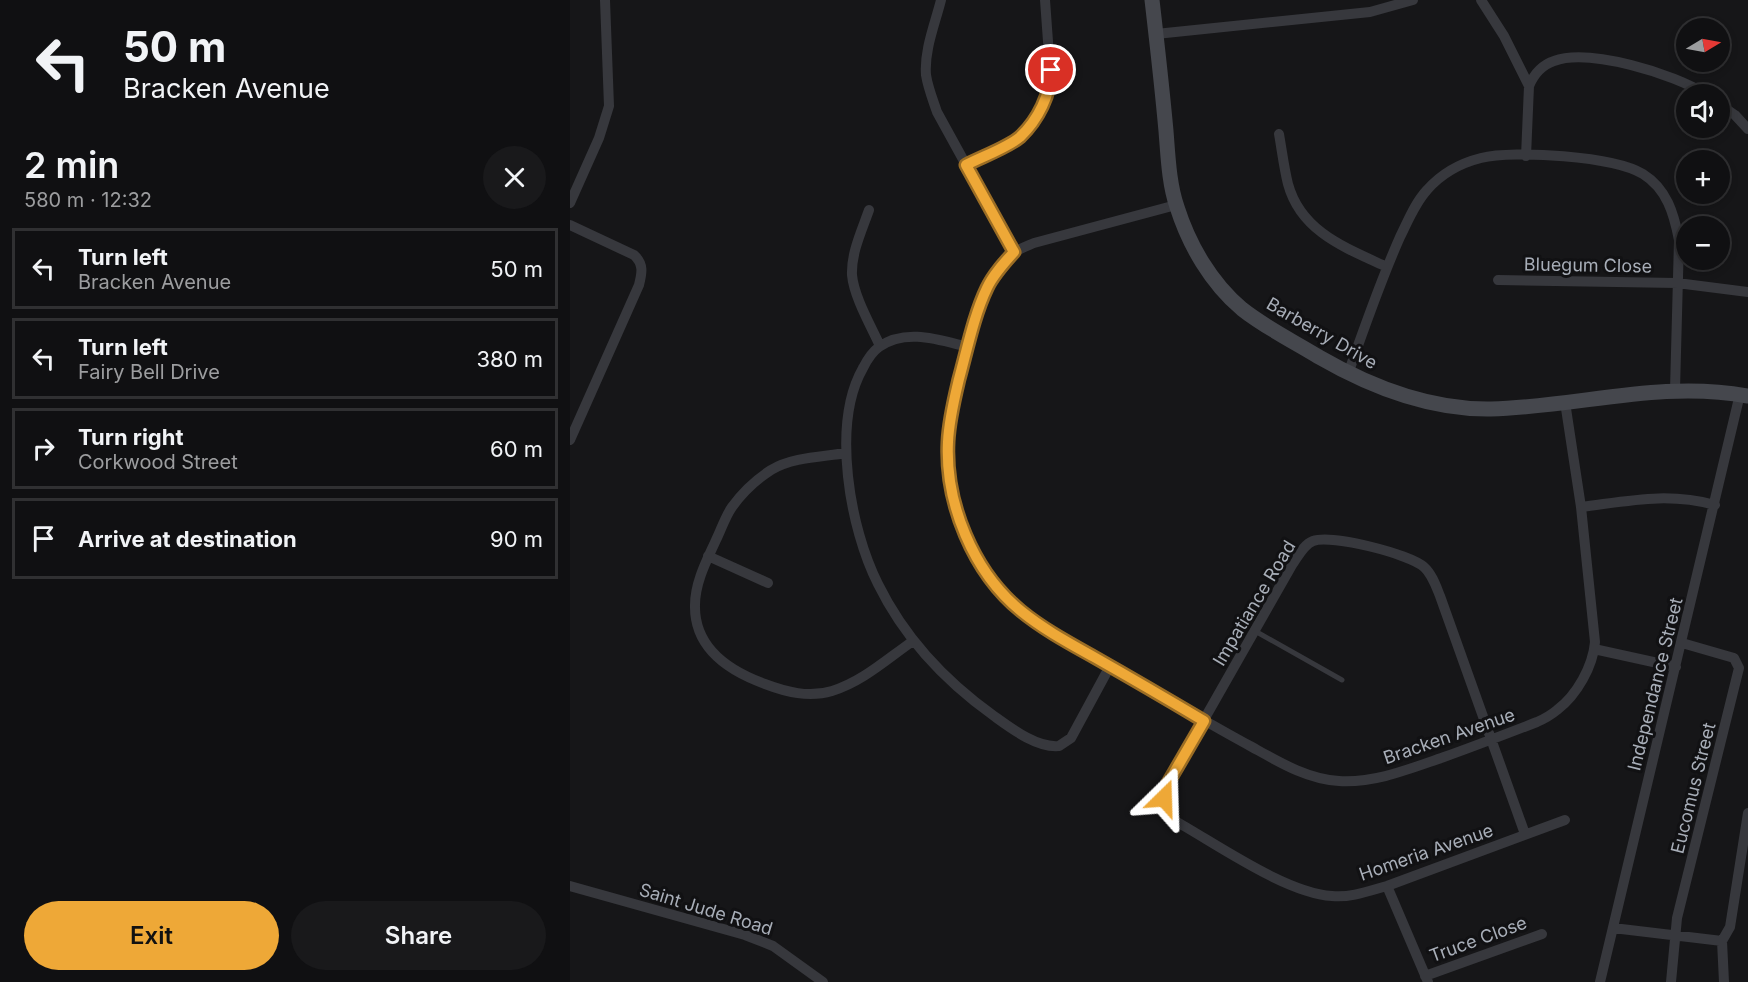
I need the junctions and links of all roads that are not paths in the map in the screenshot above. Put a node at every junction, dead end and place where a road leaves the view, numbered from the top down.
1 (605, 0) edge
2 (941, 0) edge
3 (1045, 0) edge
4 (1152, 0) edge
5 (1413, 0) edge
6 (1481, 0) edge
7 (1155, 34) junction
8 (1685, 84) edge
9 (1529, 86) junction
10 (1730, 112) edge
11 (1748, 129) edge
12 (1279, 134) dead end
13 (1526, 156) junction
14 (966, 165) junction
15 (570, 202) edge
16 (1176, 205) junction
17 (869, 210) dead end
18 (570, 225) edge
19 (1014, 252) junction
20 (1387, 267) junction
21 (1498, 280) dead end
22 (1677, 283) junction
23 (1748, 292) edge
24 (880, 346) junction
25 (968, 347) junction
26 (1348, 374) junction
27 (1675, 390) junction
28 (1744, 395) edge
29 (1565, 402) junction
30 (570, 440) edge
31 (846, 453) junction
32 (1715, 505) junction
33 (1581, 507) junction
34 (708, 556) junction
35 (768, 583) dead end
36 (1255, 631) junction
37 (913, 641) junction
38 (1682, 643) junction
39 (1594, 649) junction
40 (1110, 666) junction
41 (1676, 667) junction
42 (1342, 680) dead end
43 (1204, 721) junction
44 (1492, 740) junction
45 (1748, 813) edge
46 (1565, 820) dead end
47 (1525, 834) junction
48 (570, 886) edge
49 (1387, 886) junction
50 (1613, 928) junction
51 (1542, 934) dead end
52 (1674, 934) junction
53 (1722, 941) junction
54 (1427, 979) edge
55 (823, 982) edge
56 (1600, 982) edge
57 (1671, 982) edge
58 (1724, 982) edge

1 - 15 street
2 - 14 street
3 - 14 street
4 - 7 street, Barberry Drive
5 - 7 street
6 - 9 street
7 - 16 street, Barberry Drive
8 - 9 street
9 - 13 street
10 - 11 street
12 - 20 street
13 - 20 street
13 - 22 street
14 - 19 street
16 - 19 street, Bracken Avenue
16 - 26 street, Barberry Drive
17 - 24 street
18 - 30 street
19 - 25 street, Bracken Avenue
20 - 26 street
21 - 22 street, Bluegum Close
22 - 23 street, Bluegum Close
22 - 27 street
24 - 25 street
24 - 31 street
25 - 40 street, Bracken Avenue
26 - 29 street, Barberry Drive
27 - 28 street, Barberry Drive
27 - 29 street, Barberry Drive
28 - 32 street, Independance Street
29 - 33 street, Bracken Avenue
31 - 34 street
31 - 37 street
32 - 33 street
32 - 38 street, Independance Street
33 - 39 street, Bracken Avenue
34 - 35 street
34 - 37 street
36 - 42 lane
36 - 43 street, Impatiance Road
36 - 44 street, Impatiance Road
37 - 40 street
38 - 41 street, Independance Street
38 - 52 street, Eucomus Street
39 - 41 street
39 - 44 street, Bracken Avenue
40 - 43 street, Bracken Avenue
41 - 50 street, Independance Street
43 - 44 street, Bracken Avenue
43 - 49 street, Homeria Avenue
44 - 47 street, Impatiance Road
45 - 53 street
46 - 47 street, Homeria Avenue
47 - 49 street, Homeria Avenue
48 - 55 street, Saint Jude Road
49 - 54 street
50 - 52 street
50 - 56 street, Independance Street
51 - 54 street, Truce Close
52 - 53 street
52 - 57 street, Eucomus Street
53 - 58 street

